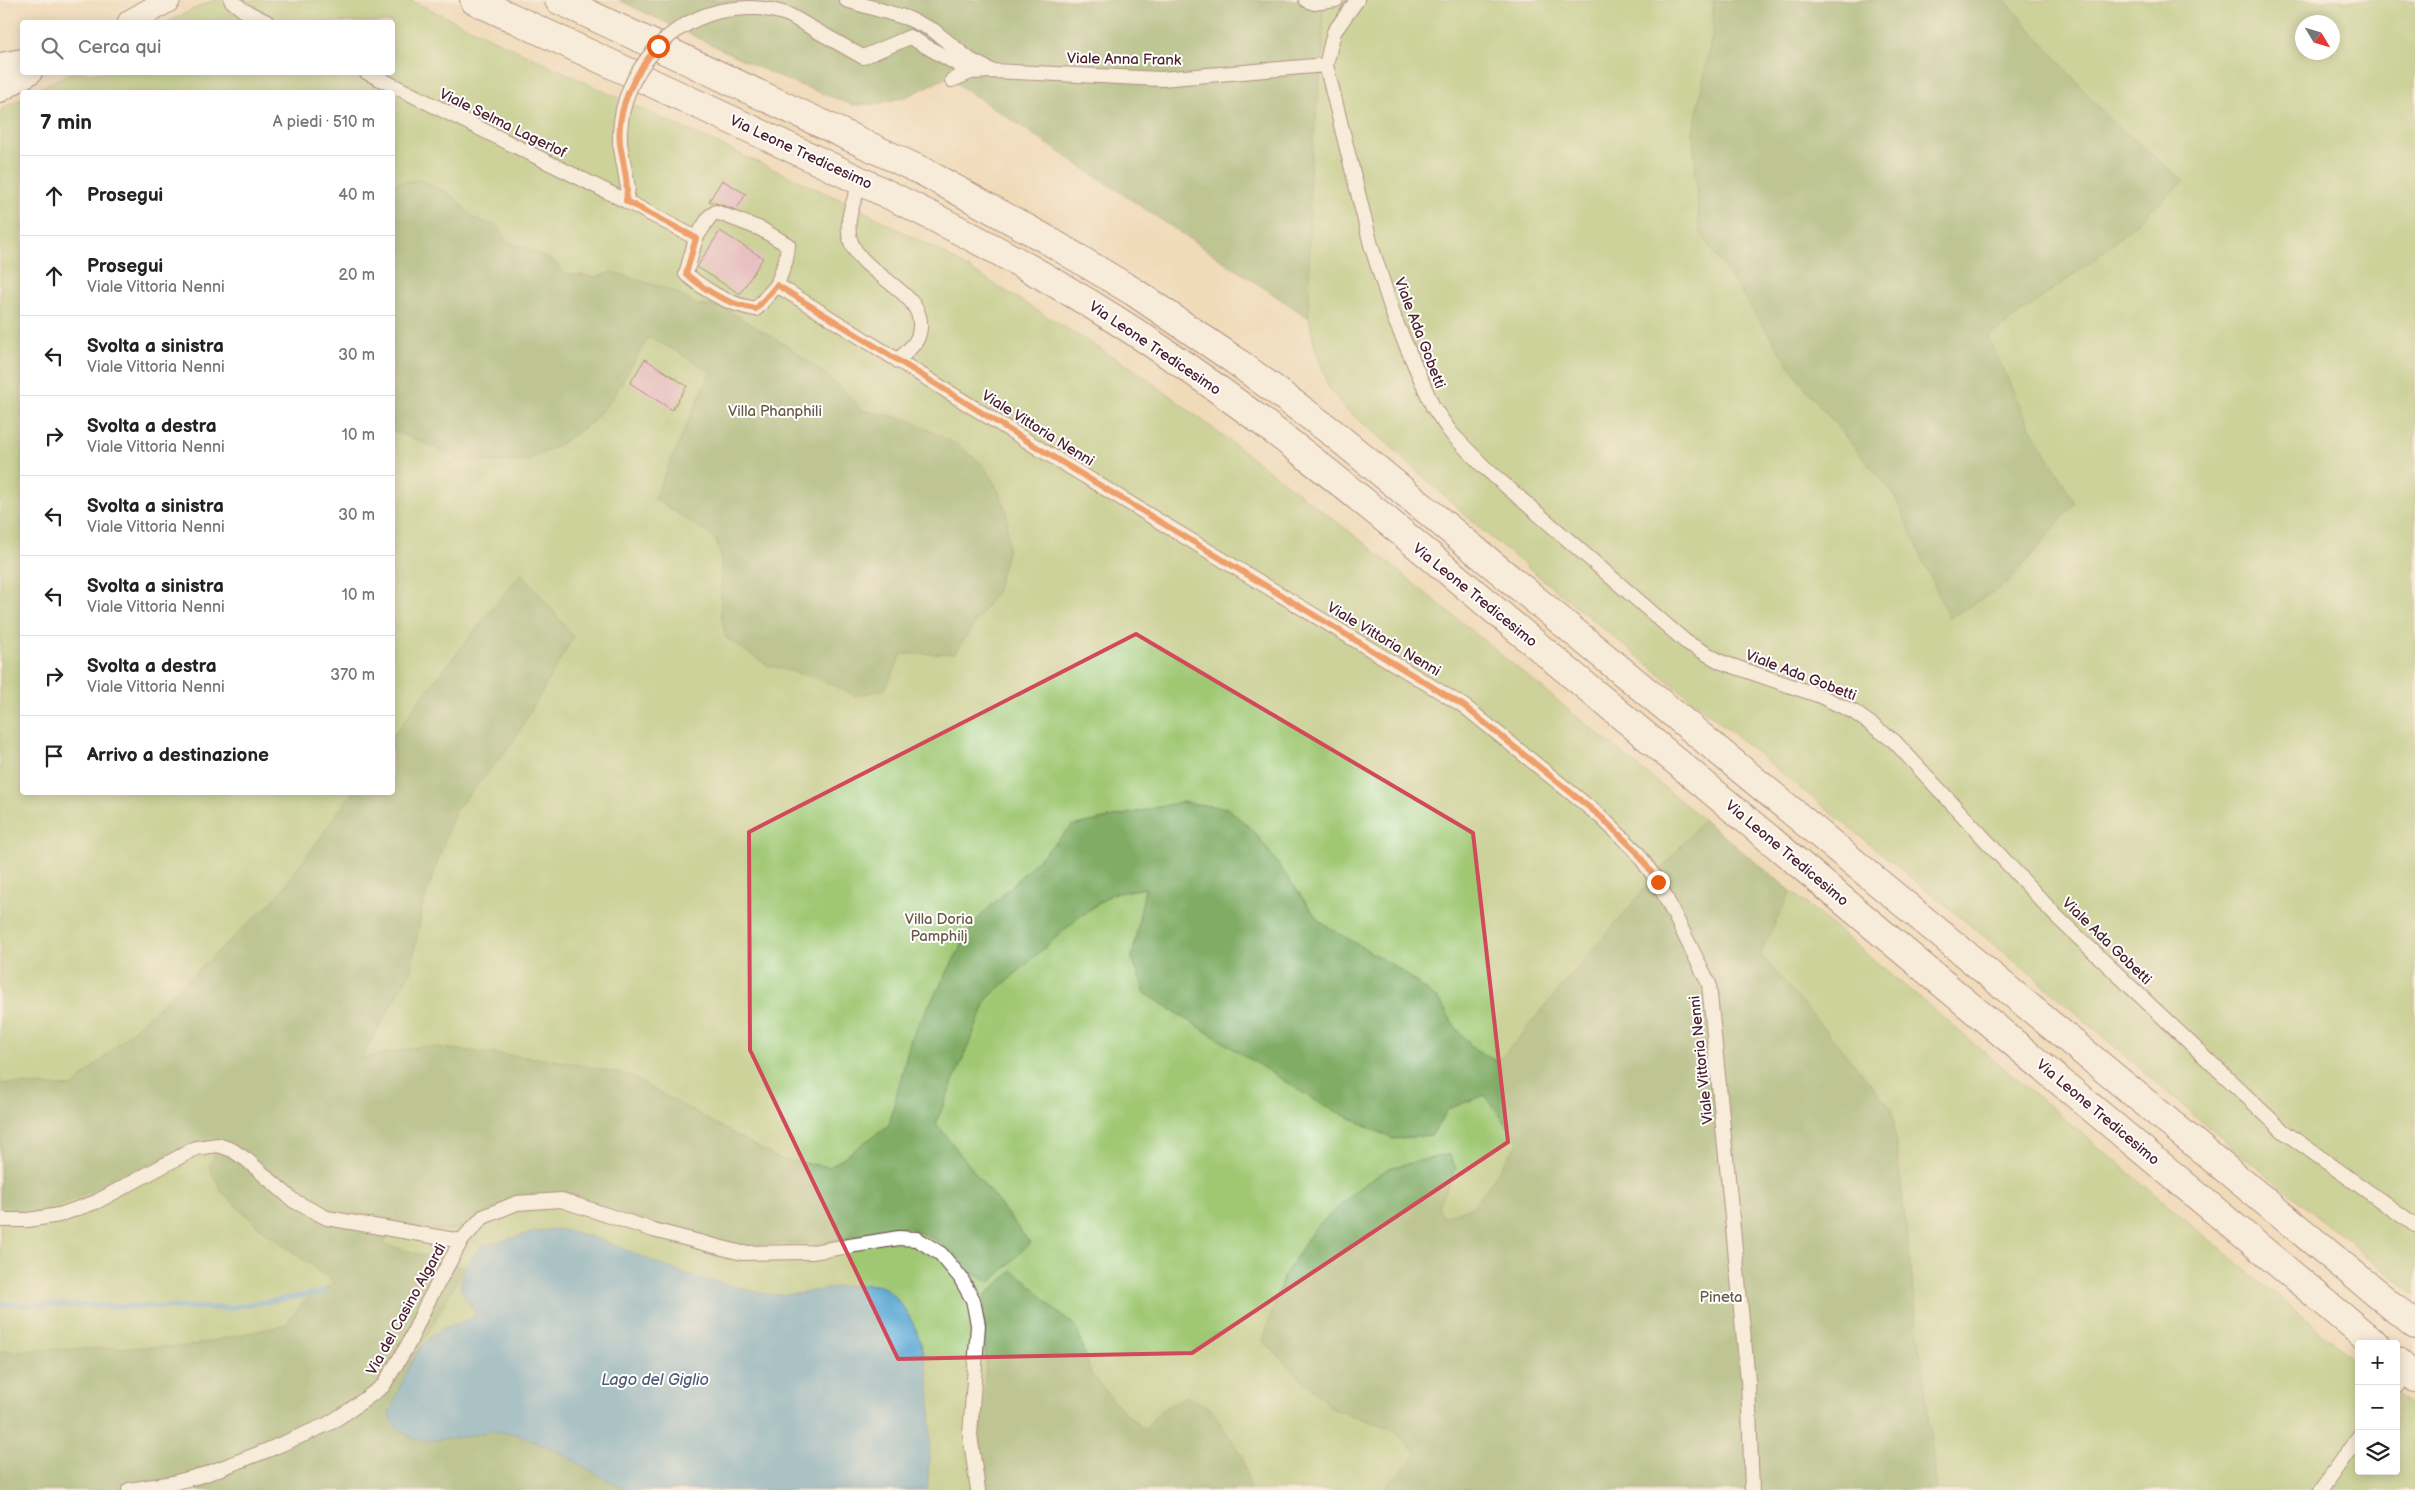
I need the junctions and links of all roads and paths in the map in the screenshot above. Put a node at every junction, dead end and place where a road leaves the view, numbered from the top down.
1 (168, 0) edge
2 (231, 0) edge
3 (474, 0) edge
4 (559, 0) edge
5 (846, 0) edge
6 (1306, 0) edge
7 (1336, 0) edge
8 (1357, 0) edge
9 (133, 20) edge
10 (263, 20) edge
11 (20, 61) edge
12 (1326, 65) junction
13 (0, 66) edge
14 (992, 71) junction
15 (971, 72) junction
16 (25, 75) edge
17 (372, 75) edge
18 (952, 80) dead end
19 (0, 90) edge
20 (862, 180) junction
21 (626, 201) junction
22 (696, 238) junction
23 (777, 285) junction
24 (898, 361) junction
25 (0, 1220) edge
26 (2415, 1225) edge
27 (461, 1241) junction
28 (2415, 1325) edge
29 (2370, 1340) edge
30 (2355, 1442) edge
31 (129, 1490) edge
32 (978, 1490) edge
33 (1752, 1490) edge
34 (2322, 1490) edge

1 - 9 street
2 - 10 street
3 - 20 main road, Via Leone Tredicesimo
4 - 28 main road
5 - 14 street
6 - 7 street
8 - 12 street
11 - 13 street
12 - 14 street, Viale Anna Frank
12 - 26 street, Viale Ada Gobetti
14 - 15 street, Viale Anna Frank
15 - 18 street, Viale Anna Frank
15 - 21 street, bridge
16 - 19 street
17 - 21 street, Viale Selma Lagerlof
20 - 24 street
20 - 29 main road, Via Leone Tredicesimo
21 - 22 street
22 - 23 street
22 - 23 street
23 - 24 street, Viale Vittoria Nenni
24 - 33 street, Viale Vittoria Nenni
25 - 27 street
27 - 31 street, Via del Casino Algardi
27 - 32 street, Via del Casino Algardi
30 - 34 street

